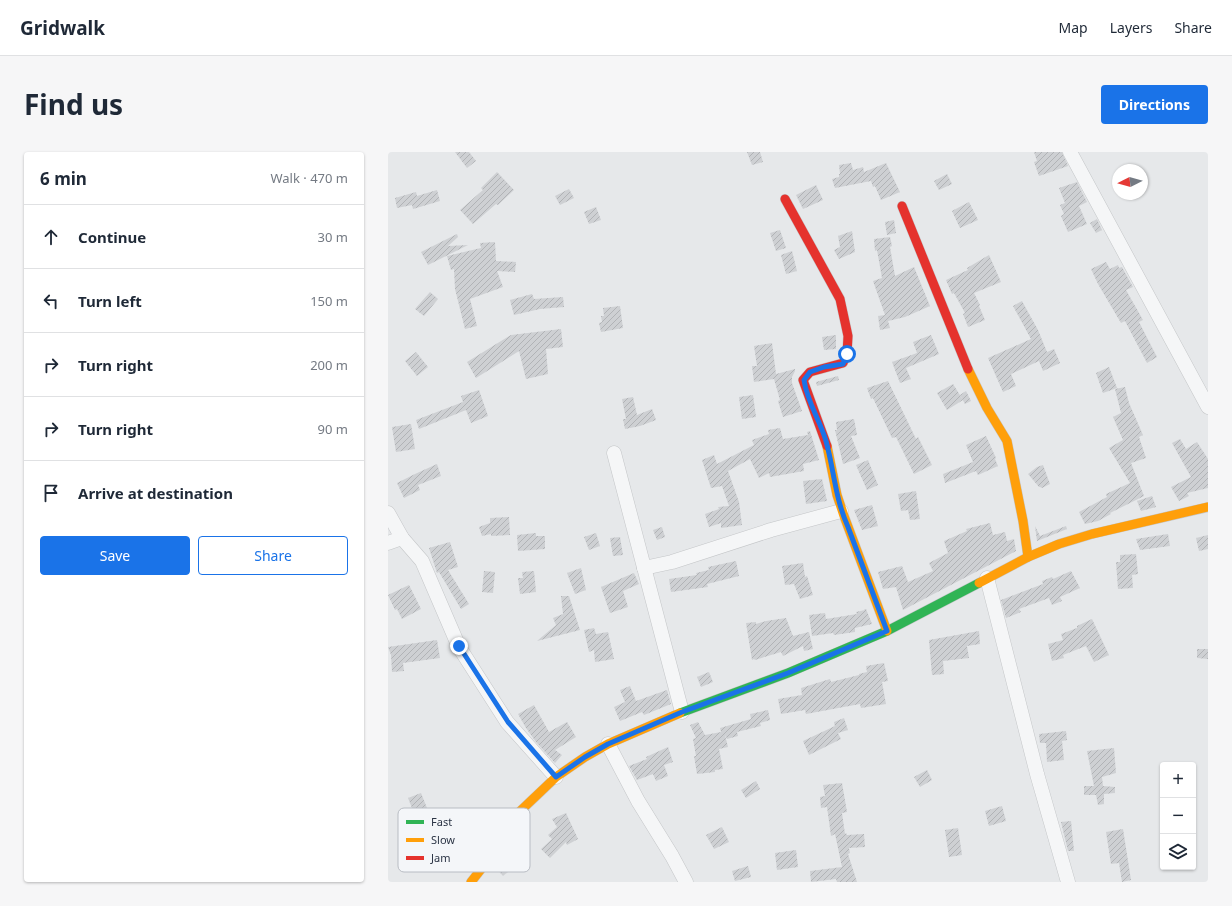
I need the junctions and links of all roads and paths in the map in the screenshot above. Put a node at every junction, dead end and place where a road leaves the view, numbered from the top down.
1 (1070, 152) edge
2 (785, 199) dead end
3 (902, 206) dead end
4 (1208, 407) edge
5 (614, 453) dead end
6 (1208, 507) edge
7 (841, 512) junction
8 (388, 513) edge
9 (402, 538) junction
10 (388, 543) edge
11 (1028, 557) junction
12 (644, 568) junction
13 (987, 578) junction
14 (887, 631) junction
15 (682, 712) junction
16 (608, 744) junction
17 (556, 777) junction
18 (523, 808) edge
19 (479, 872) edge
20 (471, 882) edge
21 (686, 882) edge
22 (1068, 882) edge

1 - 4 street
2 - 7 street
3 - 11 street
5 - 12 street
6 - 11 street
7 - 12 street
7 - 14 street
8 - 9 street
9 - 10 street
9 - 17 street
11 - 13 street
12 - 15 street
13 - 14 street
13 - 22 street
14 - 15 street
15 - 16 street
16 - 17 street
16 - 21 street
17 - 18 street
19 - 20 street

